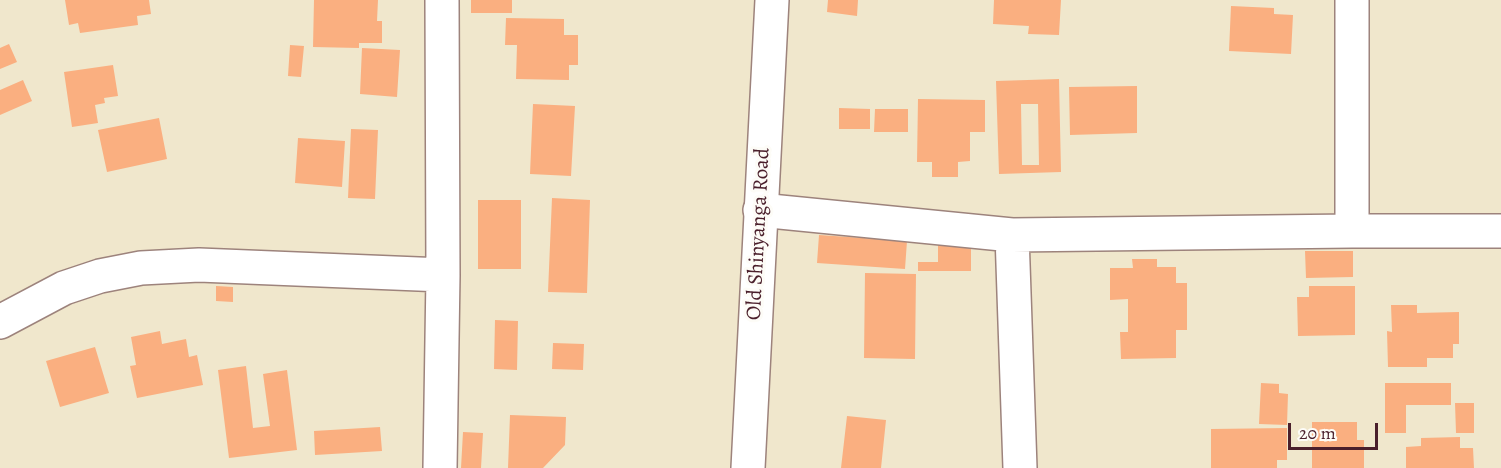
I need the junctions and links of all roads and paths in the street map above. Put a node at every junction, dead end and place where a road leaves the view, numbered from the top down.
1 (442, 0) edge
2 (772, 0) edge
3 (1352, 0) edge
4 (760, 210) junction
5 (1352, 231) junction
6 (1501, 231) edge
7 (1012, 235) junction
8 (443, 275) junction
9 (0, 322) edge
10 (440, 468) edge
11 (748, 468) edge
12 (1020, 468) edge

1 - 8 street
2 - 4 street, Old Shinyanga Road
3 - 5 street
4 - 7 street
4 - 11 street, Old Shinyanga Road
5 - 6 street
5 - 7 street
7 - 12 street
8 - 9 street
8 - 10 street

